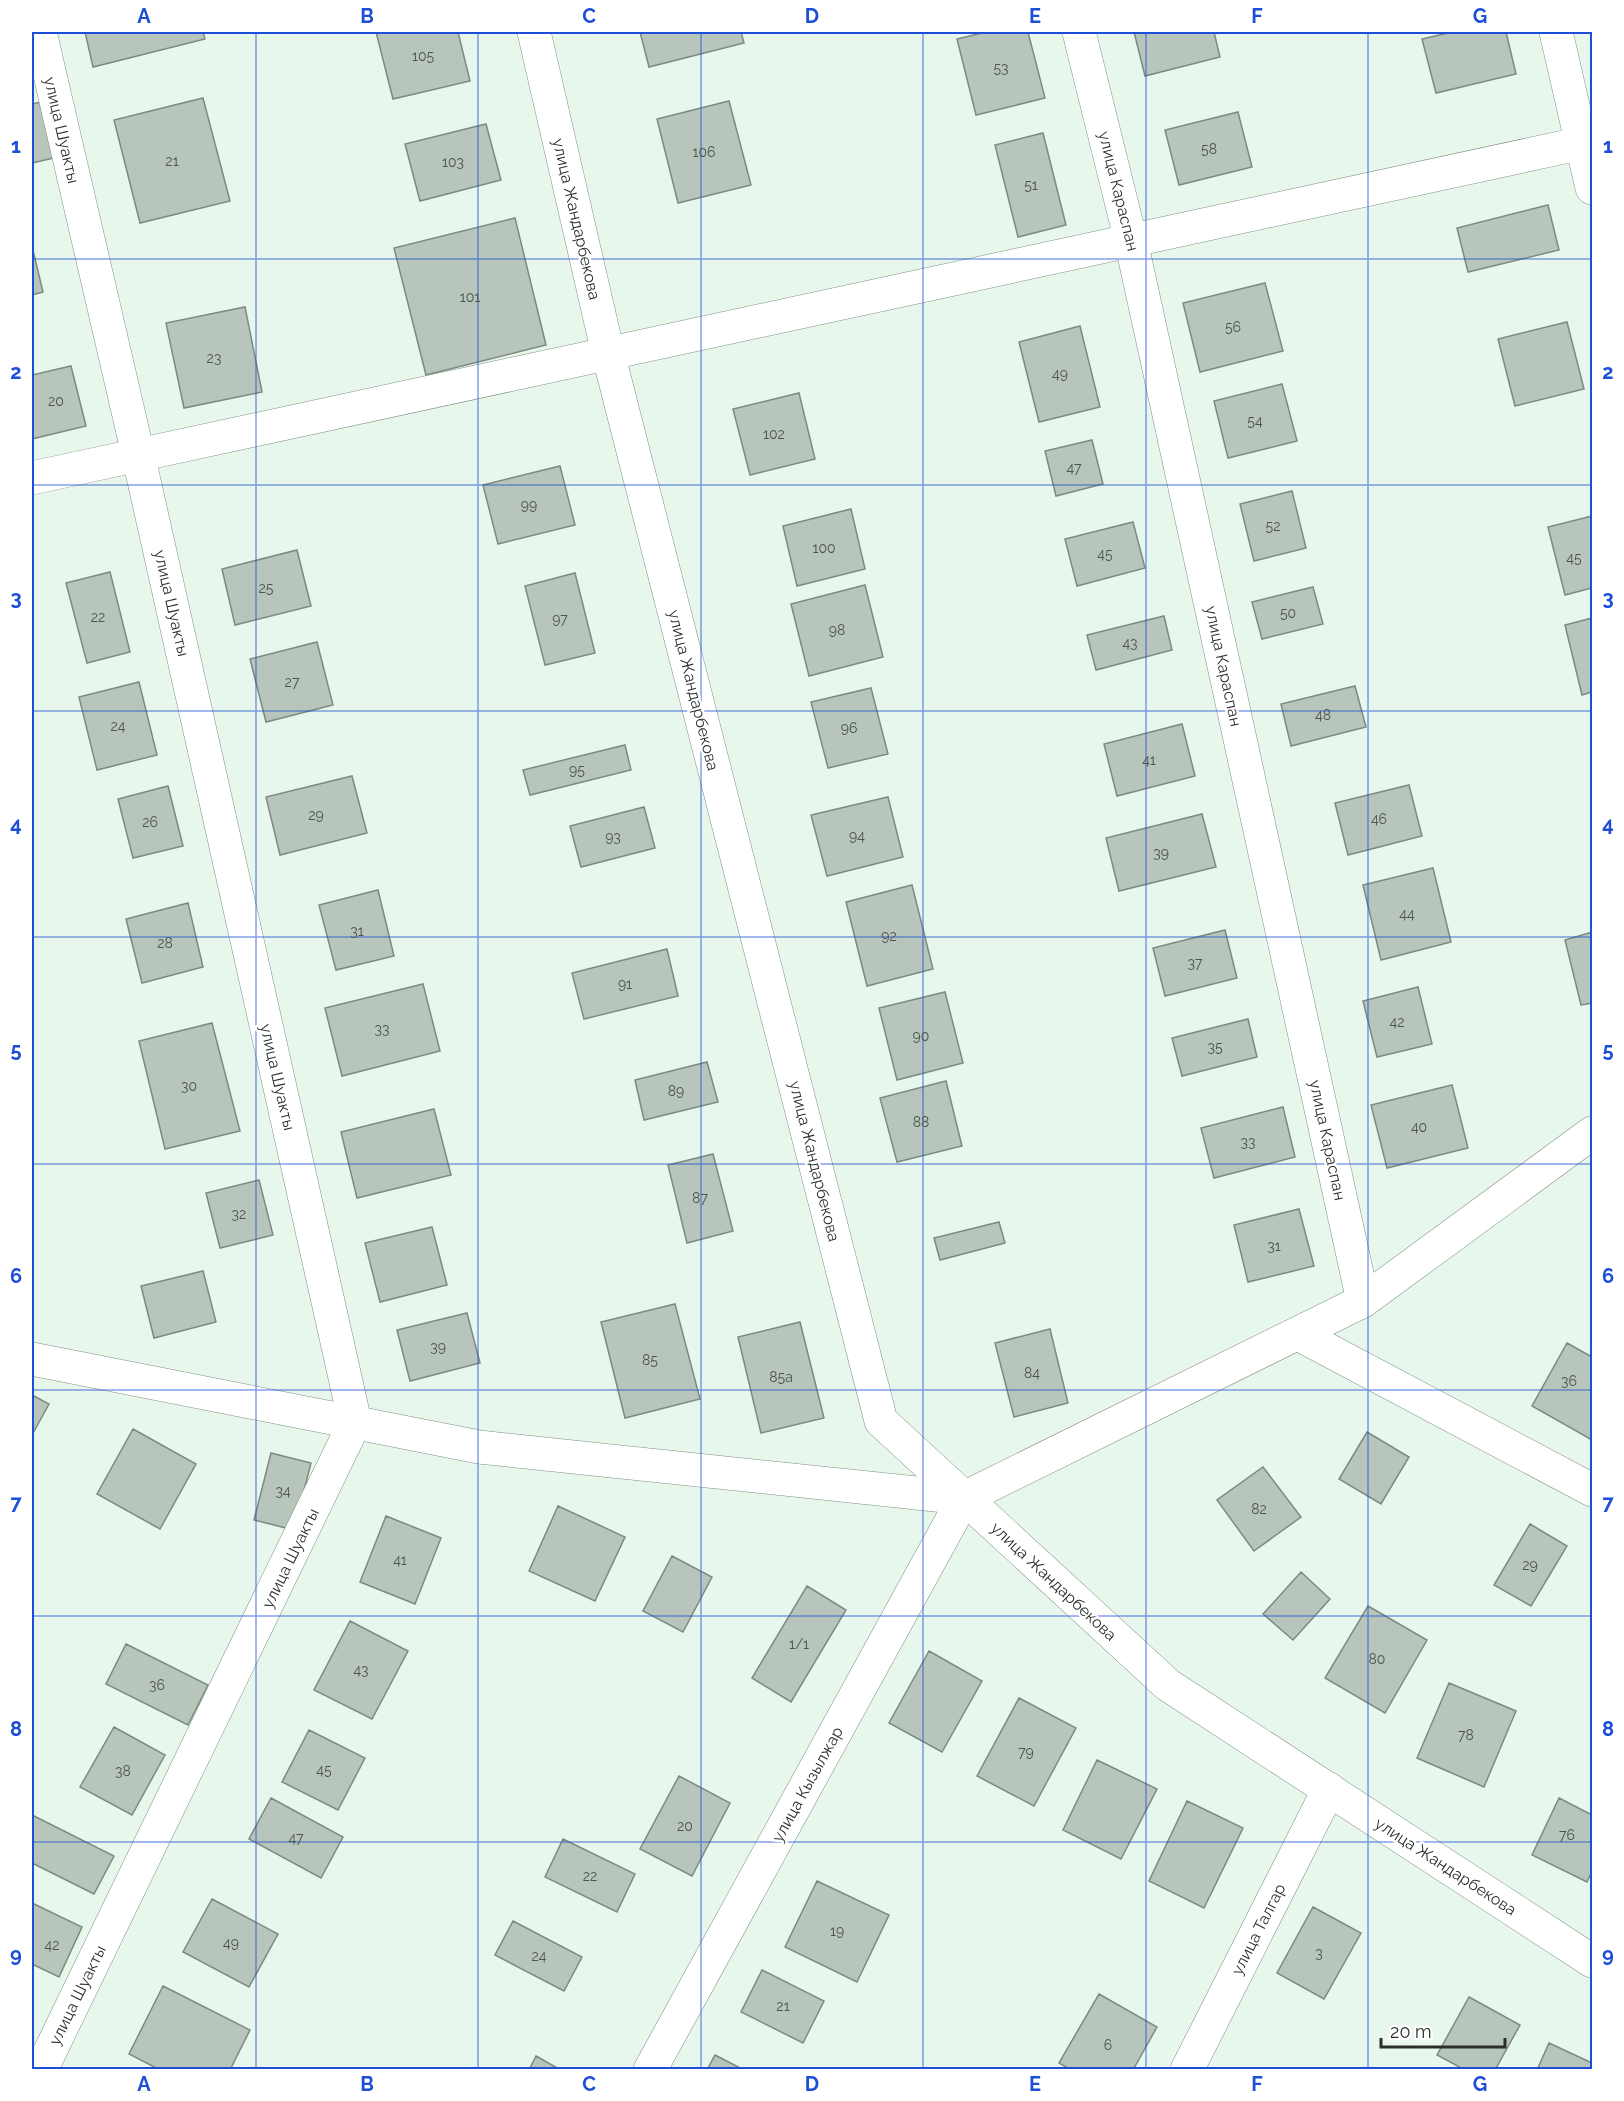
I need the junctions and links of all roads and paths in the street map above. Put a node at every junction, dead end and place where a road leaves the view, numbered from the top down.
1 (40, 32) edge
2 (534, 32) edge
3 (1079, 32) edge
4 (1556, 32) edge
5 (1588, 143) edge
6 (1593, 188) edge
7 (1131, 241) junction
8 (608, 353) junction
9 (138, 454) junction
10 (32, 478) edge
11 (1593, 1133) edge
12 (1363, 1301) junction
13 (1298, 1334) junction
14 (32, 1359) edge
15 (356, 1422) junction
16 (1593, 1490) edge
17 (964, 1498) junction
18 (1329, 1790) junction
19 (1593, 1961) edge
20 (41, 2070) edge
21 (650, 2070) edge
22 (1187, 2070) edge

1 - 9 street, улица Шуакты
2 - 8 street, улица Жандарбекова
3 - 7 street, улица Караспан
4 - 5 street
5 - 6 street
5 - 7 street
7 - 8 street
7 - 12 street, улица Караспан
8 - 9 street
8 - 17 street, улица Жандарбекова
9 - 10 street
9 - 15 street, улица Шуакты
11 - 12 street
12 - 13 street
13 - 16 street
13 - 17 street
14 - 15 street
15 - 17 street
15 - 20 street, улица Шуакты
17 - 18 street, улица Жандарбекова
17 - 21 street, улица Кызылжар
18 - 19 street, улица Жандарбекова
18 - 22 street, улица Талгар

